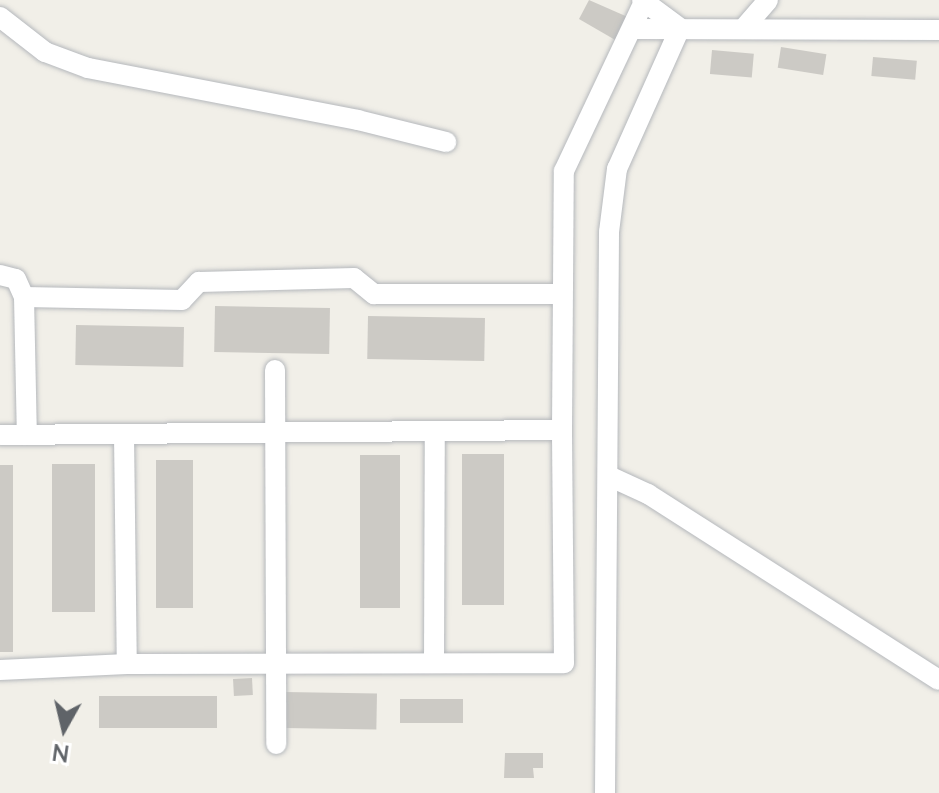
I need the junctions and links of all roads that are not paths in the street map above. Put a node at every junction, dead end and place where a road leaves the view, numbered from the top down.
1 (644, 0) edge
2 (768, 0) edge
3 (0, 17) edge
4 (680, 28) junction
5 (634, 29) junction
6 (743, 29) junction
7 (939, 30) edge
8 (446, 142) dead end
9 (0, 275) edge
10 (561, 294) junction
11 (24, 297) junction
12 (275, 370) dead end
13 (562, 430) junction
14 (435, 431) junction
15 (275, 433) junction
16 (124, 434) junction
17 (0, 435) edge
18 (27, 435) junction
19 (611, 477) junction
20 (434, 663) junction
21 (127, 664) junction
22 (276, 664) junction
23 (0, 670) edge
24 (939, 680) edge
25 (276, 744) dead end
26 (605, 793) edge

1 - 4 street
1 - 5 street
2 - 6 street
3 - 8 street
4 - 5 street
4 - 6 street
4 - 19 street
5 - 10 street
6 - 7 street
9 - 11 street
10 - 11 street
10 - 13 street
11 - 18 street
12 - 15 street
13 - 14 street
13 - 20 street
14 - 15 street
14 - 20 street
15 - 16 street
15 - 22 street
16 - 18 street
16 - 21 street
17 - 18 street
19 - 24 street
19 - 26 street
20 - 22 street
21 - 22 street
21 - 23 street
22 - 25 street

